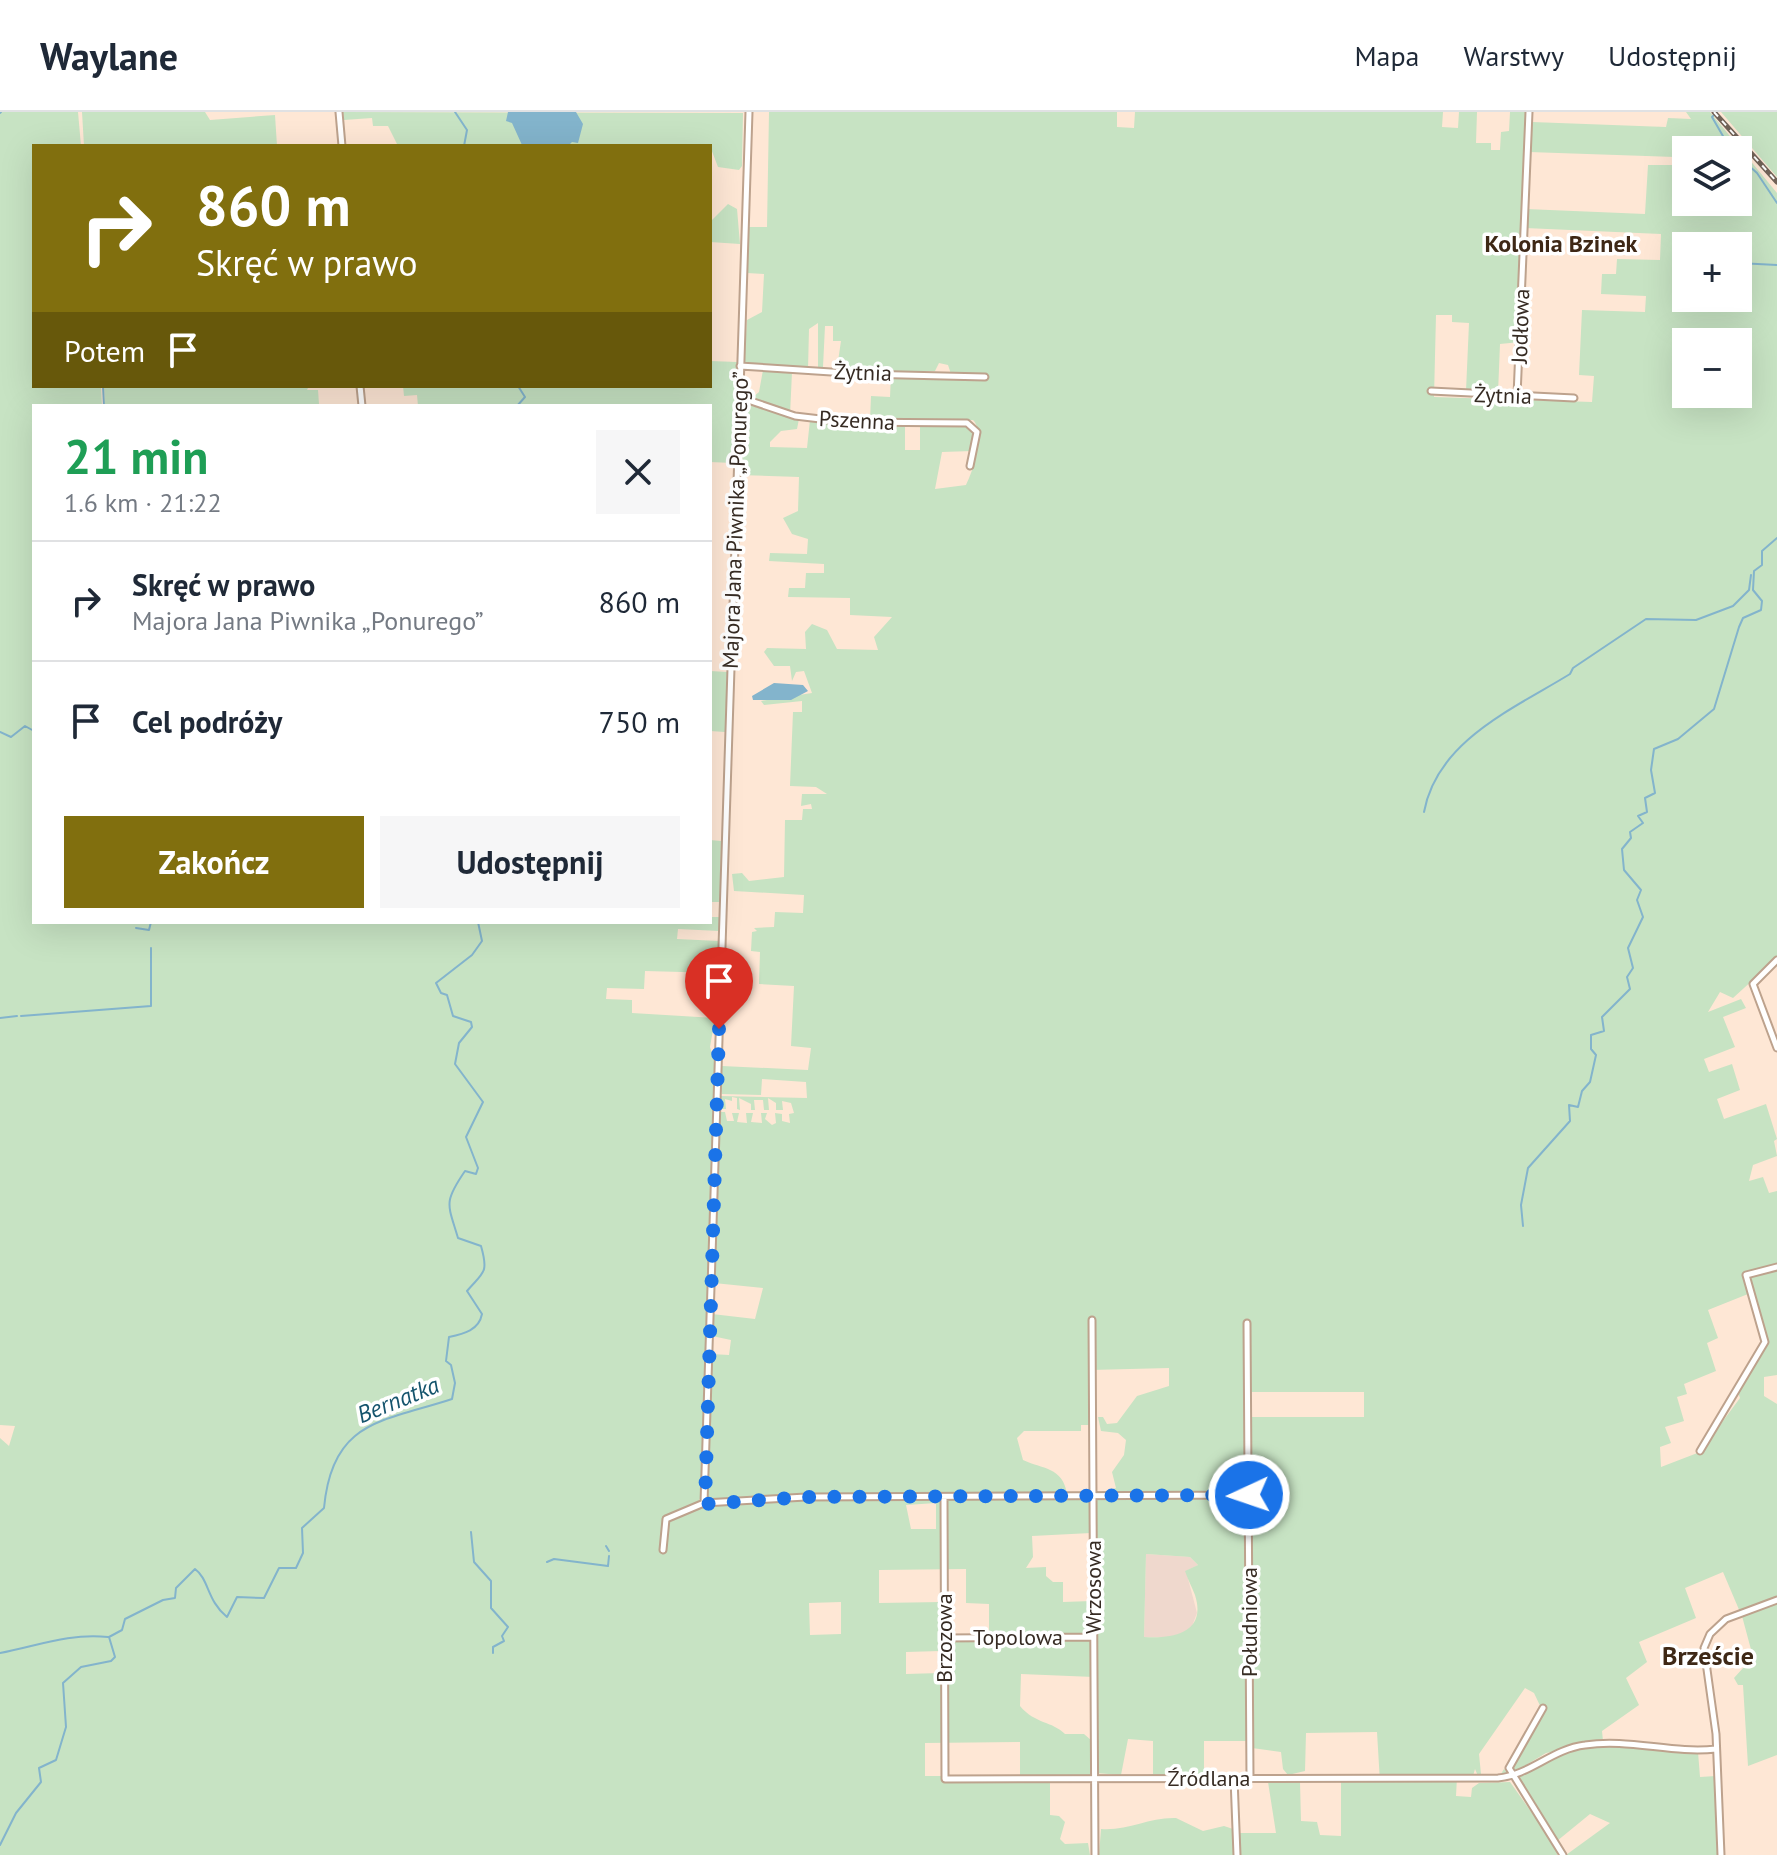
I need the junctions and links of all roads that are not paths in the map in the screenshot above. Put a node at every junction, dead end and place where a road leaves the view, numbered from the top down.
1 (339, 112) edge
2 (749, 112) edge
3 (1529, 112) edge
4 (342, 144) edge
5 (740, 366) junction
6 (985, 377) dead end
7 (1431, 391) dead end
8 (1517, 396) junction
9 (739, 397) junction
10 (1574, 398) dead end
11 (970, 466) dead end
12 (1777, 960) edge
13 (1777, 1048) edge
14 (1777, 1267) edge
15 (1092, 1320) dead end
16 (1247, 1323) dead end
17 (1700, 1451) dead end
18 (1249, 1495) junction
19 (944, 1497) junction
20 (1092, 1497) junction
21 (704, 1503) junction
22 (663, 1550) dead end
23 (1777, 1600) edge
24 (1093, 1637) junction
25 (943, 1638) junction
26 (1543, 1708) dead end
27 (1716, 1749) junction
28 (1512, 1776) junction
29 (1093, 1778) junction
30 (1234, 1778) junction
31 (1250, 1778) junction
32 (945, 1779) joint
33 (1095, 1855) edge
34 (1237, 1855) edge
35 (1563, 1855) edge
36 (1721, 1855) edge

1 - 4 street
2 - 5 street, Majora Jana Piwnika „Ponurego”
3 - 8 street, Jodłowa
5 - 6 street, Żytnia
5 - 9 street, Majora Jana Piwnika „Ponurego”
7 - 8 street, Żytnia
8 - 10 street, Żytnia
9 - 11 street, Pszenna
9 - 21 street, Majora Jana Piwnika „Ponurego”
12 - 13 street
14 - 17 street
15 - 20 street, Wrzosowa
16 - 18 street, Południowa
18 - 20 street
18 - 31 street, Południowa
19 - 20 street
19 - 21 street
19 - 25 street, Brzozowa
20 - 24 street, Wrzosowa
21 - 22 street
23 - 27 street
24 - 25 street, Topolowa
24 - 29 street, Wrzosowa
25 - 32 street, Brzozowa
26 - 28 street
27 - 28 street
27 - 36 street
28 - 31 street, Źródlana
28 - 35 street
29 - 30 street, Źródlana
29 - 32 street, Źródlana
29 - 33 street, Wrzosowa
30 - 31 street, Źródlana
30 - 34 street

